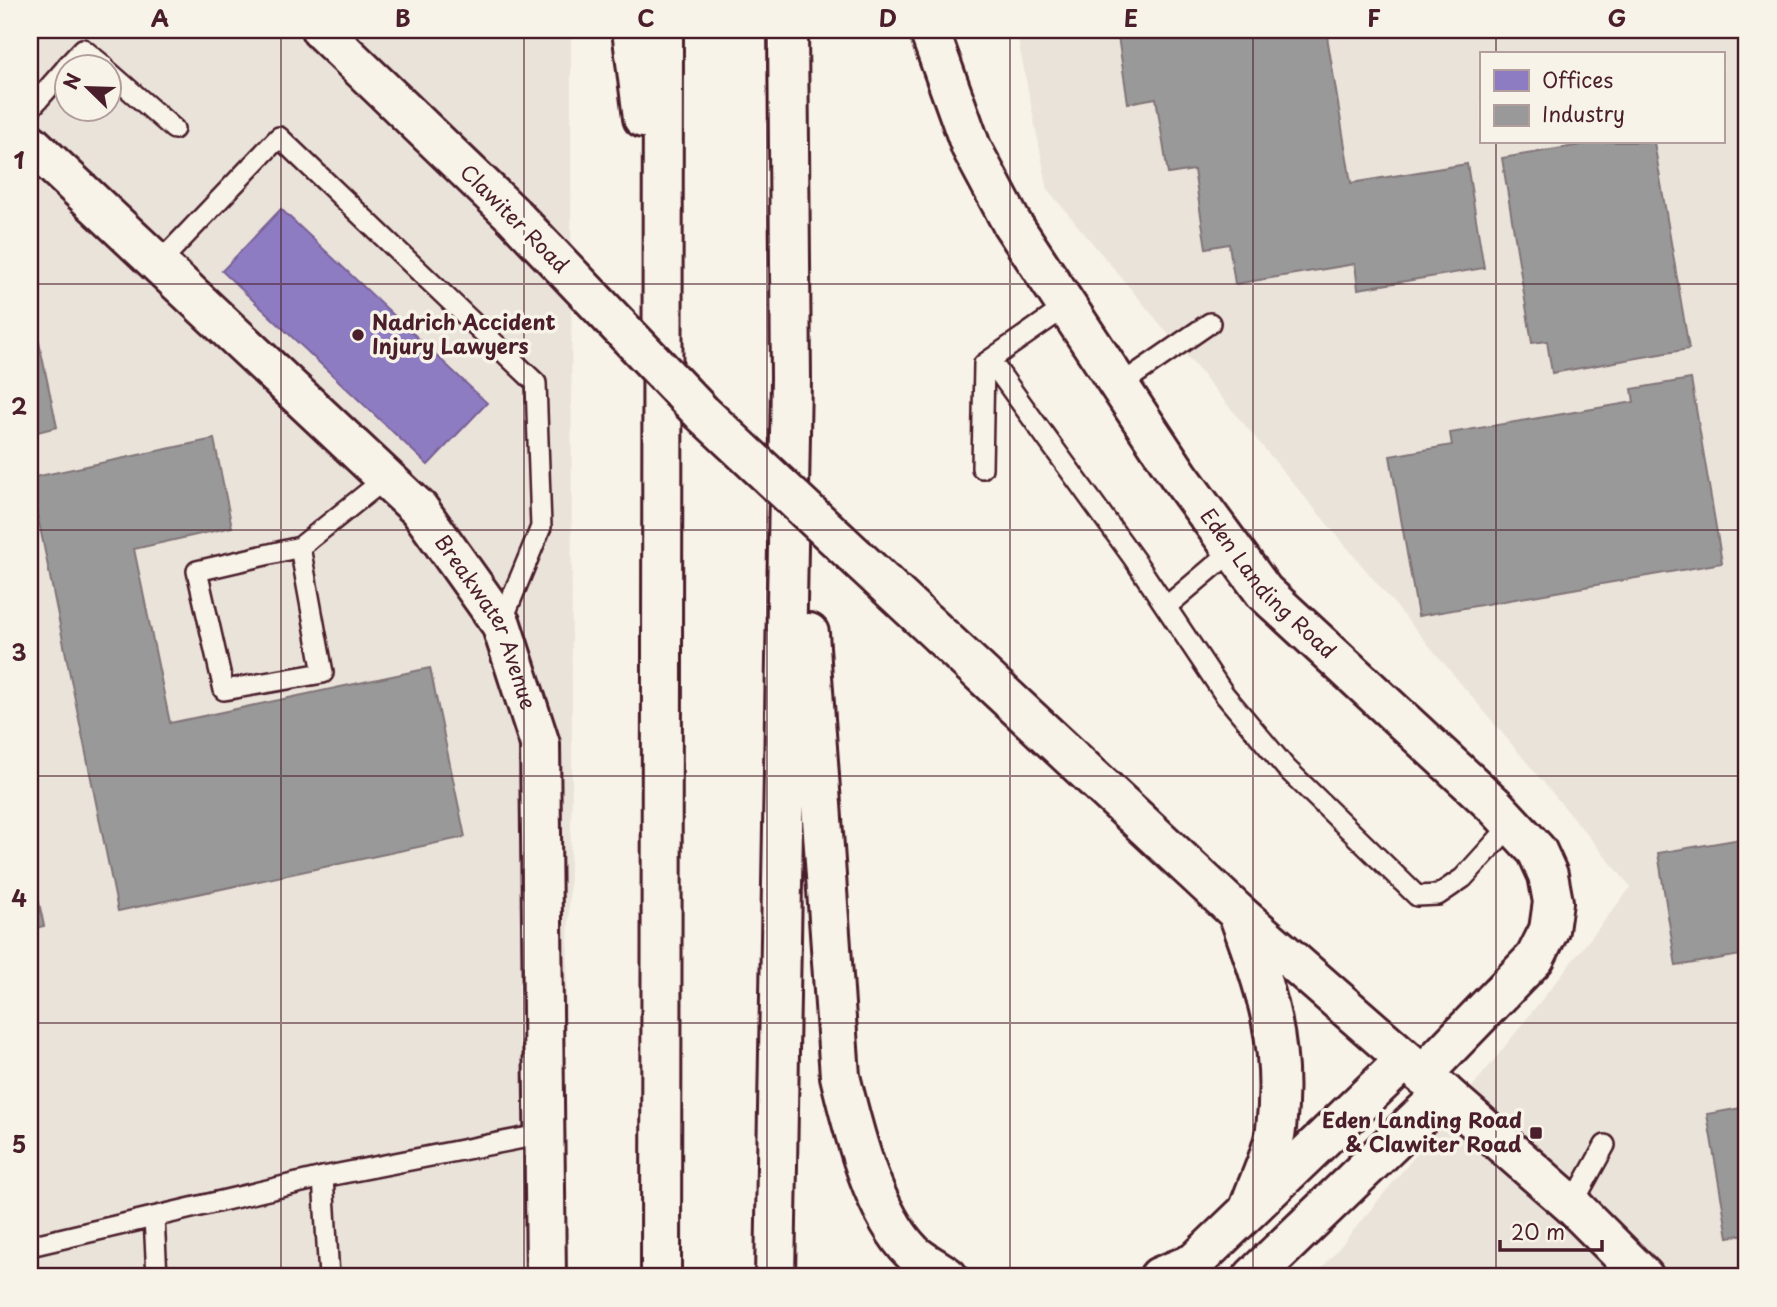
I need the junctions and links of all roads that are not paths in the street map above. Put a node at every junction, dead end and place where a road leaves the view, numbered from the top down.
1 (321, 30) edge
2 (632, 30) edge
3 (663, 30) edge
4 (788, 30) edge
5 (929, 30) edge
6 (122, 83) edge
7 (52, 84) edge
8 (30, 109) edge
9 (174, 129) dead end
10 (30, 143) edge
11 (158, 264) junction
12 (664, 287) junction
13 (1067, 306) junction
14 (1210, 323) dead end
15 (990, 360) junction
16 (790, 378) junction
17 (1120, 385) junction
18 (982, 468) dead end
19 (386, 478) junction
20 (300, 547) junction
21 (1233, 550) junction
22 (1167, 606) junction
23 (501, 624) junction
24 (1512, 824) junction
25 (1238, 913) junction
26 (1423, 1076) junction
27 (544, 1134) junction
28 (1605, 1145) dead end
29 (323, 1177) junction
30 (1572, 1205) junction
31 (1247, 1214) junction
32 (154, 1217) junction
33 (30, 1246) edge
34 (157, 1277) edge
35 (329, 1277) edge
36 (546, 1277) edge
37 (661, 1277) edge
38 (775, 1277) edge
39 (948, 1277) edge
40 (1159, 1277) edge
41 (1254, 1277) edge
42 (1644, 1277) edge

1 - 25 main road, Clawiter Road, bridge
2 - 12 main road
3 - 12 main road
4 - 16 main road
5 - 13 main road, Eden Landing Road
6 - 9 lane
7 - 8 lane
10 - 11 main road, Breakwater Avenue
11 - 19 main road, Breakwater Avenue
11 - 23 lane
12 - 37 main road
13 - 15 lane
13 - 17 main road, Eden Landing Road
14 - 17 lane
15 - 18 lane
15 - 22 lane
16 - 38 main road
16 - 39 main road
17 - 21 main road, Eden Landing Road
19 - 20 lane
19 - 23 main road, Breakwater Avenue
20 - 20 lane
21 - 22 lane
21 - 24 main road, Eden Landing Road
22 - 24 lane
23 - 27 main road, Breakwater Avenue
24 - 26 main road, Eden Landing Road
25 - 26 main road
25 - 31 main road
26 - 30 main road
26 - 31 main road
26 - 41 main road
27 - 29 lane
27 - 36 main road, Breakwater Avenue
28 - 30 lane
29 - 32 lane
29 - 35 lane
30 - 42 main road
31 - 40 main road
32 - 33 lane
32 - 34 lane

